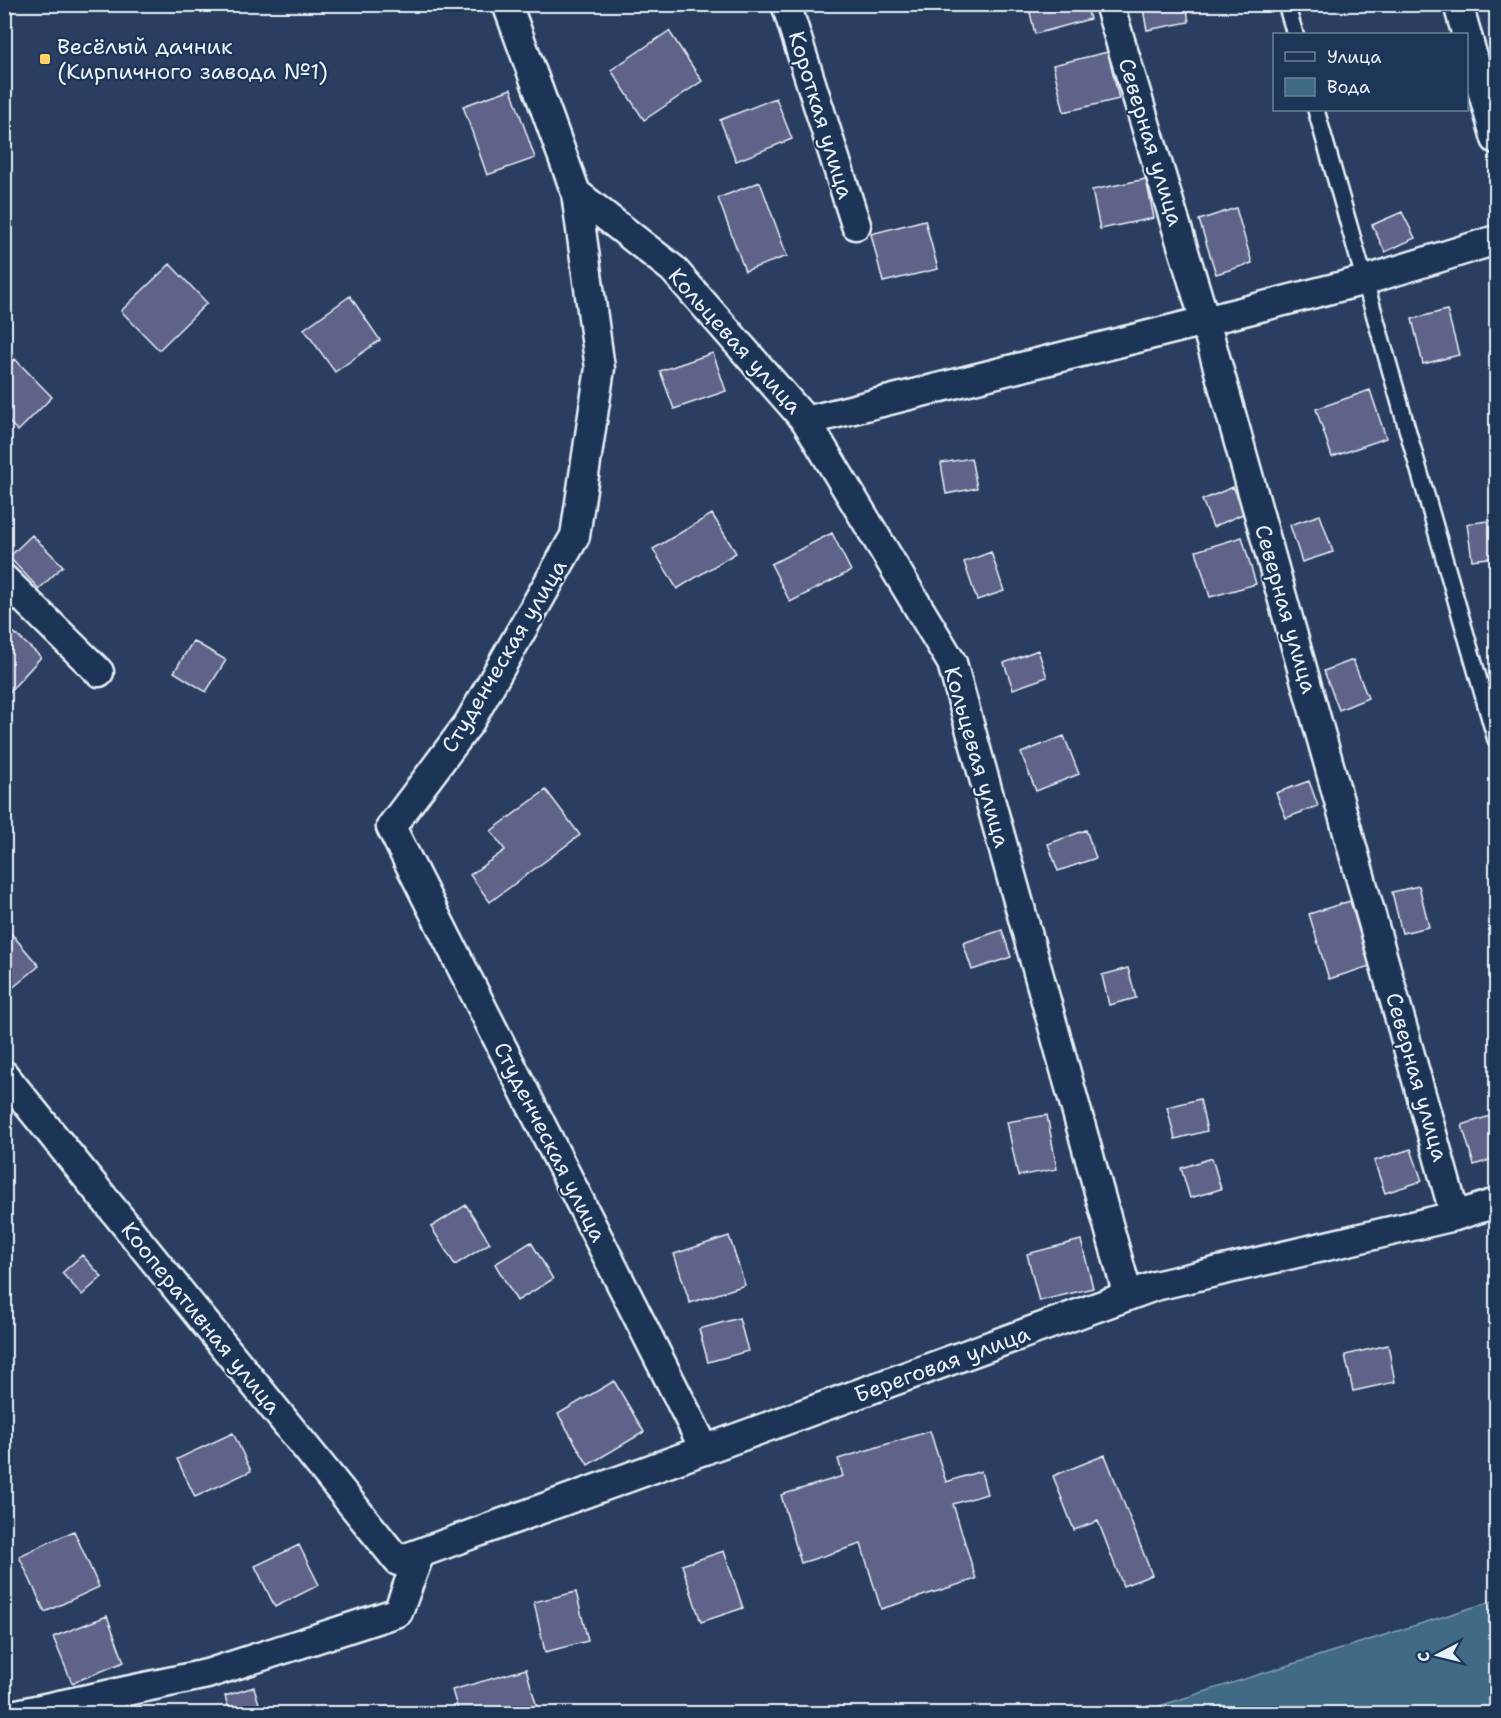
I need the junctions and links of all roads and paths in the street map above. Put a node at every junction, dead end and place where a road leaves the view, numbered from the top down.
1 (507, 4) edge
2 (786, 4) edge
3 (1109, 4) edge
4 (1286, 4) edge
5 (1458, 4) edge
6 (1295, 33) edge
7 (1466, 33) edge
8 (1468, 39) edge
9 (1317, 111) edge
10 (1497, 139) edge
11 (576, 193) junction
12 (856, 225) dead end
13 (1497, 240) edge
14 (1366, 280) junction
15 (1205, 321) junction
16 (806, 421) junction
17 (4, 579) edge
18 (99, 672) dead end
19 (1497, 740) edge
20 (4, 1075) edge
21 (1497, 1203) edge
22 (1455, 1216) junction
23 (1128, 1296) junction
24 (705, 1450) junction
25 (409, 1557) junction
26 (17, 1713) edge

1 - 11 street, Студенческая улица
2 - 12 street, Короткая улица
3 - 15 street, Северная улица
4 - 6 lane
5 - 7 street
8 - 10 street
9 - 14 lane
11 - 16 street, Кольцевая улица
11 - 24 street, Студенческая улица
13 - 14 street
14 - 15 street
14 - 19 lane
15 - 16 street
15 - 22 street, Северная улица
16 - 23 street, Кольцевая улица
17 - 18 street
20 - 25 street, Кооперативная улица
21 - 22 street, Береговая улица
22 - 23 street, Береговая улица
23 - 24 street, Береговая улица
24 - 25 street, Береговая улица
25 - 26 street

